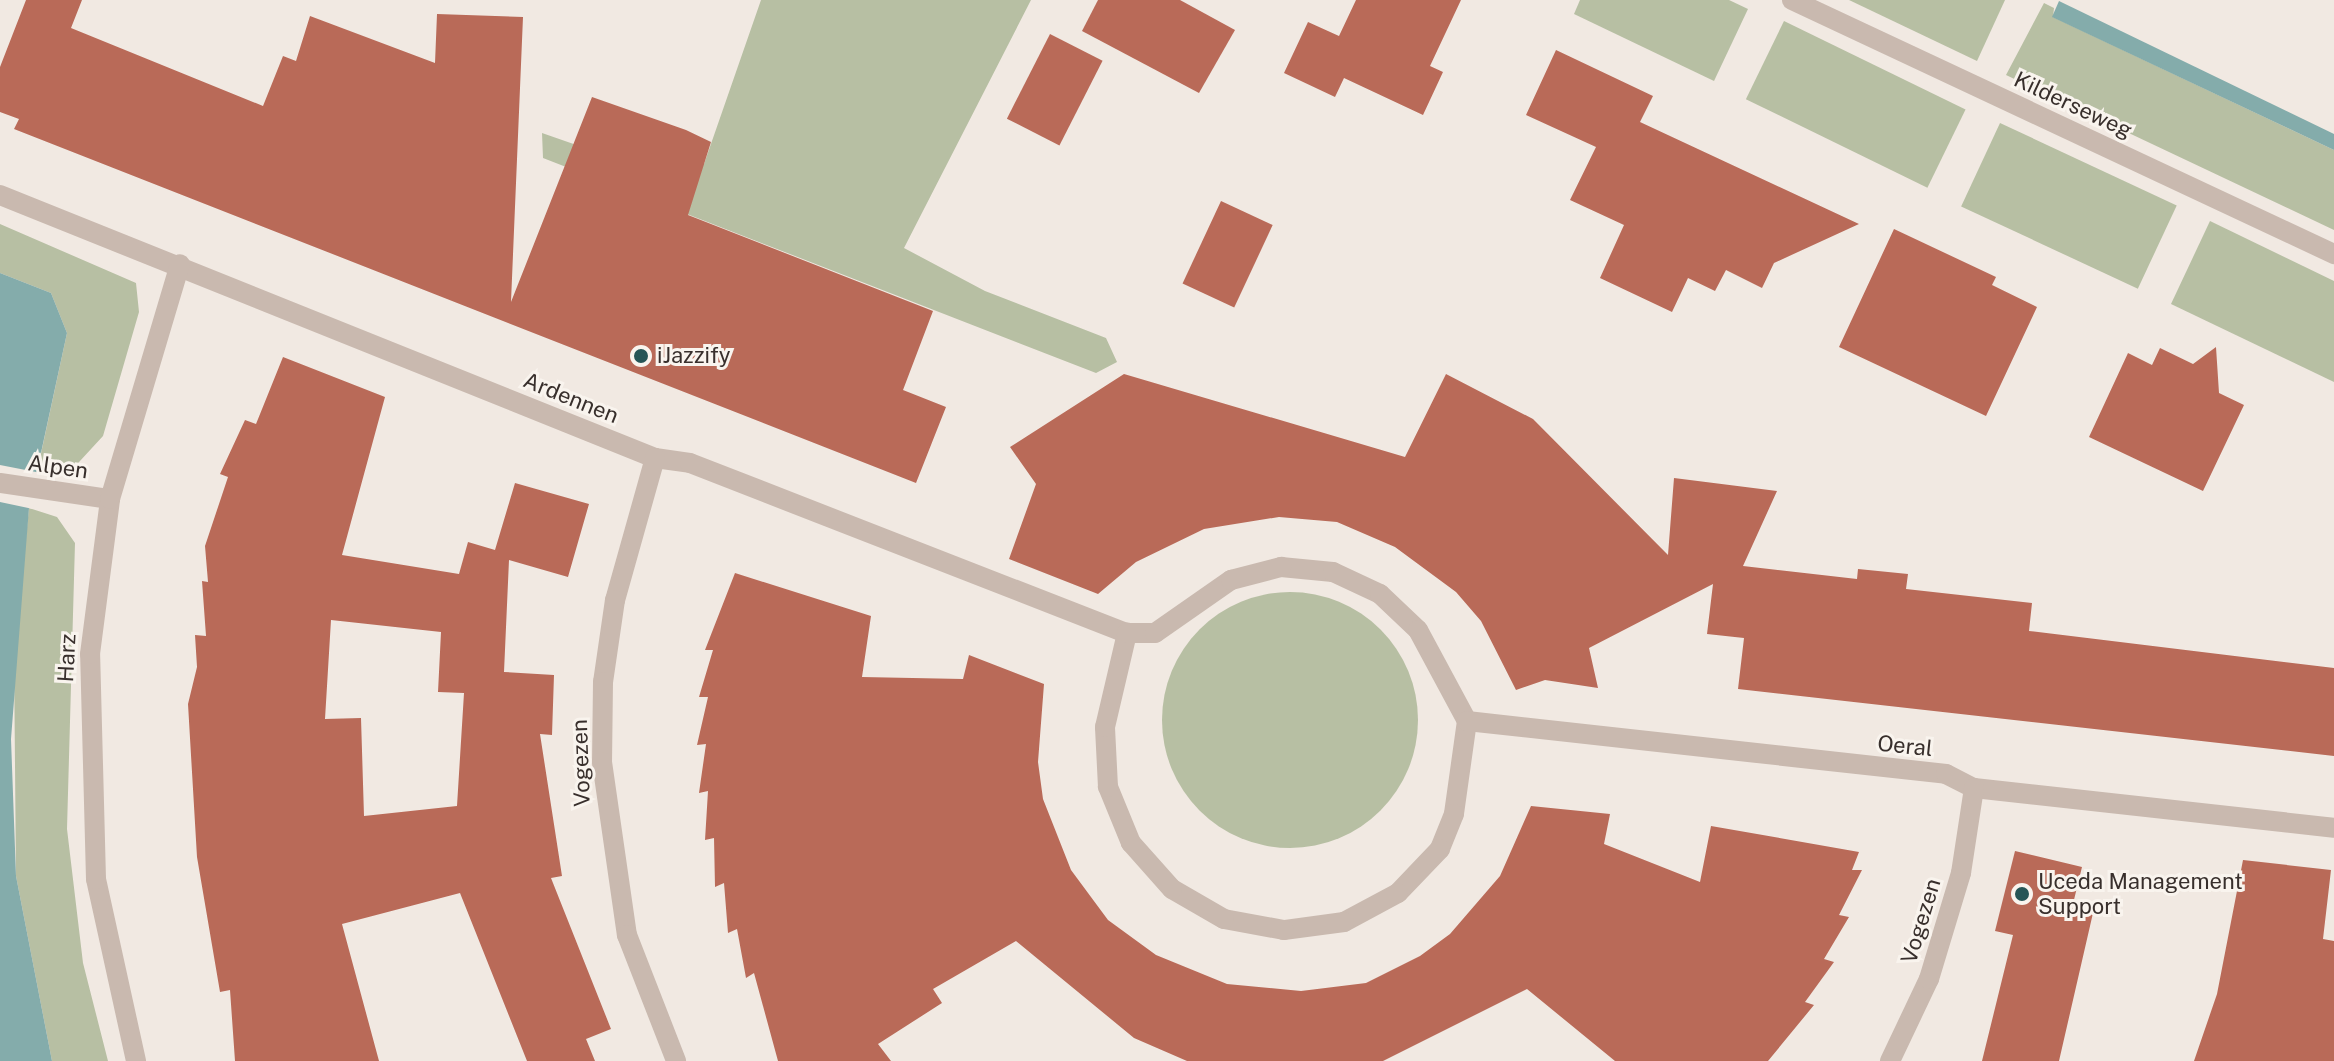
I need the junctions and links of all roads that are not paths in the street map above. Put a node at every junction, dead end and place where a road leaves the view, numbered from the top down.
1 (1792, 0) edge
2 (0, 195) edge
3 (2334, 254) edge
4 (180, 264) junction
5 (655, 458) junction
6 (0, 483) edge
7 (110, 499) junction
8 (1127, 633) junction
9 (1467, 721) junction
10 (1974, 788) junction
11 (2334, 828) edge
12 (136, 1061) edge
13 (676, 1061) edge
14 (1890, 1061) edge

1 - 3 street, Kilderseweg
2 - 4 street, Ardennen
4 - 5 street, Ardennen
4 - 7 street, Harz
5 - 8 street, Ardennen
5 - 13 street, Vogezen
6 - 7 street, Alpen
7 - 12 street, Harz
8 - 9 street
8 - 9 street
9 - 10 street, Oeral
10 - 11 street, Oeral
10 - 14 street, Vogezen

